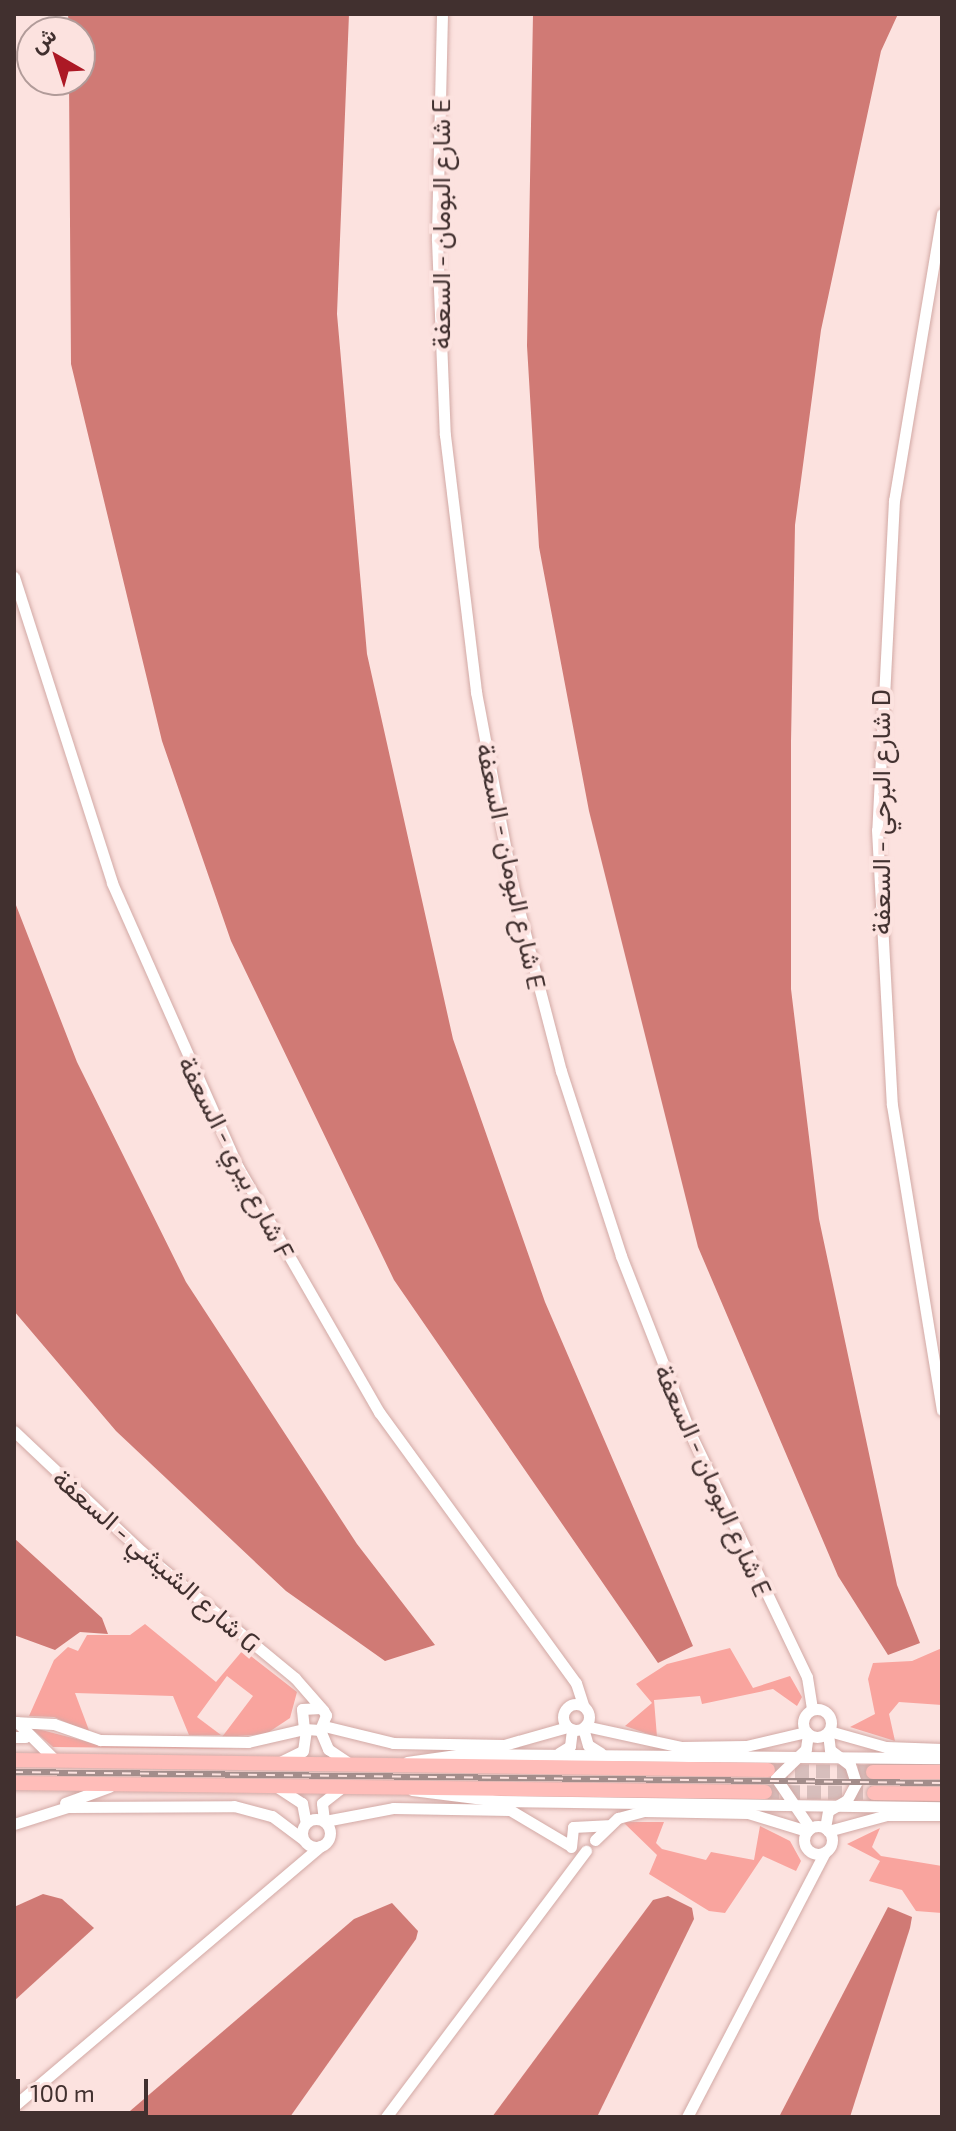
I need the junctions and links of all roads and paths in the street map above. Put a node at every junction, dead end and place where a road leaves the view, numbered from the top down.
1 (442, 14) edge
2 (942, 214) edge
3 (14, 577) edge
4 (942, 1410) edge
5 (14, 1431) edge
6 (804, 1670) junction
7 (302, 1686) junction
8 (323, 1710) junction
9 (302, 1711) junction
10 (808, 1715) junction
11 (577, 1718) junction
12 (15, 1722) edge
13 (829, 1724) junction
14 (344, 1727) junction
15 (322, 1728) junction
16 (305, 1730) junction
17 (807, 1733) junction
18 (276, 1734) junction
19 (785, 1735) junction
20 (19, 1737) edge
21 (942, 1749) edge
22 (559, 1753) junction
23 (610, 1755) junction
24 (798, 1756) junction
25 (840, 1757) junction
26 (942, 1758) edge
27 (14, 1760) edge
28 (51, 1761) junction
29 (278, 1764) junction
30 (351, 1765) junction
31 (398, 1765) junction
32 (768, 1770) tunnel mouth
33 (873, 1772) tunnel mouth
34 (942, 1772) edge
35 (14, 1783) edge
36 (115, 1785) junction
37 (277, 1787) junction
38 (341, 1788) junction
39 (408, 1788) junction
40 (765, 1792) tunnel mouth
41 (874, 1793) tunnel mouth
42 (942, 1794) edge
43 (557, 1802) junction
44 (589, 1803) junction
45 (793, 1804) junction
46 (835, 1806) junction
47 (942, 1807) edge
48 (53, 1808) junction
49 (14, 1814) edge
50 (942, 1815) edge
51 (31, 1817) junction
52 (351, 1817) junction
53 (283, 1821) junction
54 (324, 1821) junction
55 (305, 1823) junction
56 (14, 1824) edge
57 (550, 1828) junction
58 (570, 1831) junction
59 (591, 1832) junction
60 (330, 1835) junction
61 (808, 1838) junction
62 (828, 1838) junction
63 (304, 1841) junction
64 (321, 1846) junction
65 (570, 1846) junction
66 (586, 1851) junction
67 (299, 1865) junction
68 (568, 1876) junction
69 (810, 1879) junction
70 (14, 2106) edge
71 (386, 2117) edge
72 (687, 2117) edge

1 - 6 street, شارع البومان - السعفة E
2 - 4 street, شارع البرحي - السعفة D
3 - 11 street, شارع يبري - السعفة F
5 - 7 street, شارع الشيشي - السعفة G
6 - 10 street, شارع البومان - السعفة E
6 - 13 street, شارع البومان - السعفة E
7 - 8 street, شارع الشيشي - السعفة G
7 - 9 street
8 - 9 street
8 - 14 street, شارع الشيشي - السعفة G
8 - 15 street
9 - 16 street
9 - 18 street
10 - 13 street
10 - 17 street, شارع البومان - السعفة E
10 - 19 street
11 - 14 street
11 - 19 street
11 - 22 street
11 - 23 street
12 - 18 street
12 - 20 street
12 - 28 street
13 - 17 street
13 - 21 street
13 - 25 street, شارع البومان - السعفة E
14 - 15 street
15 - 16 street
15 - 30 street
16 - 18 street
16 - 29 street
17 - 19 street
17 - 24 street
20 - 28 street
22 - 23 street
22 - 31 street
23 - 24 street
24 - 25 street
24 - 45 street
25 - 26 street
25 - 46 street
27 - 28 main road
28 - 29 main road
29 - 30 main road
30 - 31 main road
31 - 32 main road
33 - 34 main road
35 - 36 main road
36 - 37 main road
36 - 48 street
37 - 38 main road
37 - 55 street
38 - 39 main road
38 - 54 street
39 - 40 main road
39 - 43 street
41 - 42 main road
43 - 44 street
43 - 58 street
44 - 45 street
44 - 59 street
45 - 46 street
45 - 61 street
46 - 47 street
46 - 62 street
48 - 51 street
48 - 53 street
49 - 51 street
50 - 62 street
51 - 56 street
52 - 54 street
52 - 57 street
52 - 60 street
53 - 55 street
53 - 63 street
54 - 55 street
54 - 60 street
55 - 63 street
57 - 58 street
57 - 65 street
58 - 59 street
58 - 65 street
59 - 61 street
59 - 66 street
60 - 64 street
61 - 62 street
61 - 62 street
61 - 69 street
62 - 69 street
63 - 64 street
63 - 67 street
64 - 67 street
65 - 66 street
65 - 68 street
66 - 68 street
67 - 70 street
68 - 71 street
69 - 72 street

